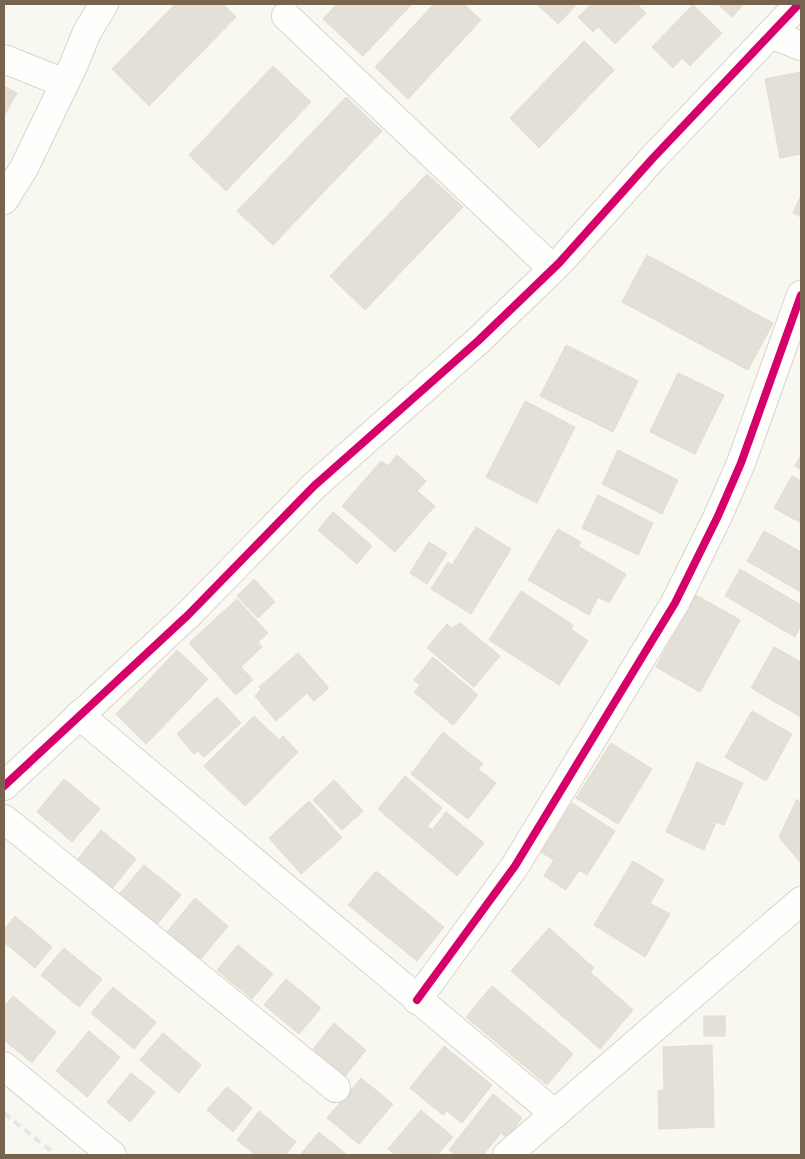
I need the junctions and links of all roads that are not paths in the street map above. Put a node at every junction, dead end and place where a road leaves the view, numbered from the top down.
1 (104, 4) edge
2 (799, 4) edge
3 (286, 16) dead end
4 (771, 34) junction
5 (801, 46) edge
6 (4, 59) edge
7 (64, 83) junction
8 (4, 200) edge
9 (553, 269) junction
10 (801, 295) edge
11 (79, 715) junction
12 (4, 786) edge
13 (4, 819) edge
14 (801, 902) edge
15 (417, 1000) junction
16 (4, 1066) edge
17 (336, 1088) dead end
18 (555, 1114) junction
19 (112, 1155) edge
20 (508, 1155) edge

1 - 7 street
2 - 4 street
3 - 9 street
4 - 5 street
4 - 9 street
6 - 7 street
7 - 8 street
9 - 11 street
10 - 15 street
11 - 12 street
11 - 15 street
13 - 17 street
14 - 18 street
15 - 18 street
16 - 19 street
18 - 20 street

